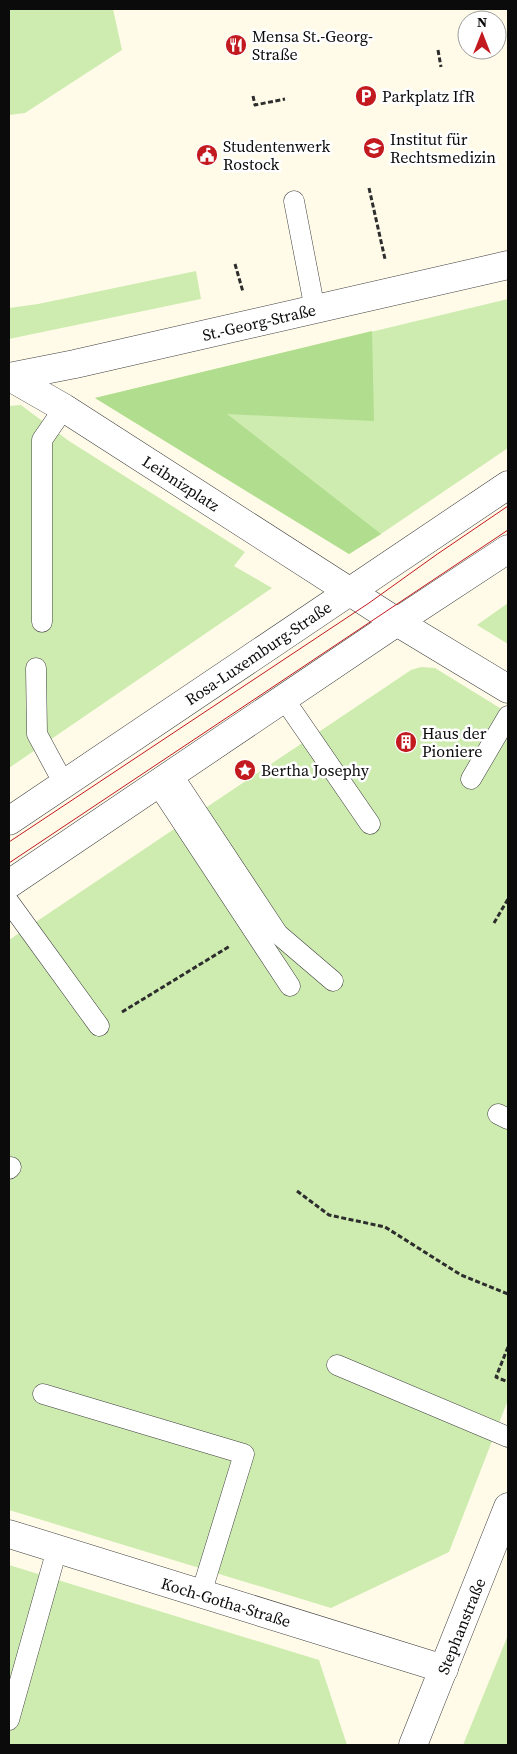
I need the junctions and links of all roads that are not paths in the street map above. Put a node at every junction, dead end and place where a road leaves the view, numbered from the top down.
1 (294, 201) dead end
2 (508, 265) edge
3 (315, 310) junction
4 (9, 377) edge
5 (64, 408) junction
6 (508, 485) edge
7 (508, 549) edge
8 (350, 591) junction
9 (42, 622) dead end
10 (398, 622) junction
11 (36, 668) dead end
12 (508, 689) edge
13 (284, 699) junction
14 (508, 716) edge
15 (165, 779) junction
16 (471, 779) dead end
17 (64, 784) junction
18 (9, 821) edge
19 (370, 824) dead end
20 (9, 884) edge
21 (9, 902) edge
22 (333, 981) dead end
23 (290, 986) dead end
24 (99, 1026) road end
25 (337, 1365) dead end
26 (43, 1394) dead end
27 (508, 1437) edge
28 (508, 1507) edge
29 (9, 1534) edge
30 (57, 1549) junction
31 (201, 1594) junction
32 (444, 1669) junction
33 (9, 1720) edge
34 (412, 1745) edge

1 - 3 lane
2 - 3 street, St.-Georg-Straße
3 - 4 street, St.-Georg-Straße
4 - 5 street, Leibnizplatz
5 - 8 street, Leibnizplatz
5 - 9 lane
6 - 8 street, Rosa-Luxemburg-Straße
7 - 10 street
8 - 10 street, Leibnizplatz
8 - 17 street, Rosa-Luxemburg-Straße
10 - 12 street, Leibnizplatz
10 - 13 street
11 - 17 lane
13 - 15 street
13 - 19 lane
14 - 16 lane
15 - 20 street
15 - 22 lane
15 - 23 lane
17 - 18 street, Rosa-Luxemburg-Straße
21 - 24 lane
25 - 27 lane
26 - 31 lane
28 - 32 street, Stephanstraße
29 - 30 street, Koch-Gotha-Straße
30 - 31 street, Koch-Gotha-Straße
30 - 33 lane
31 - 32 street, Koch-Gotha-Straße
32 - 34 street, Stephanstraße

